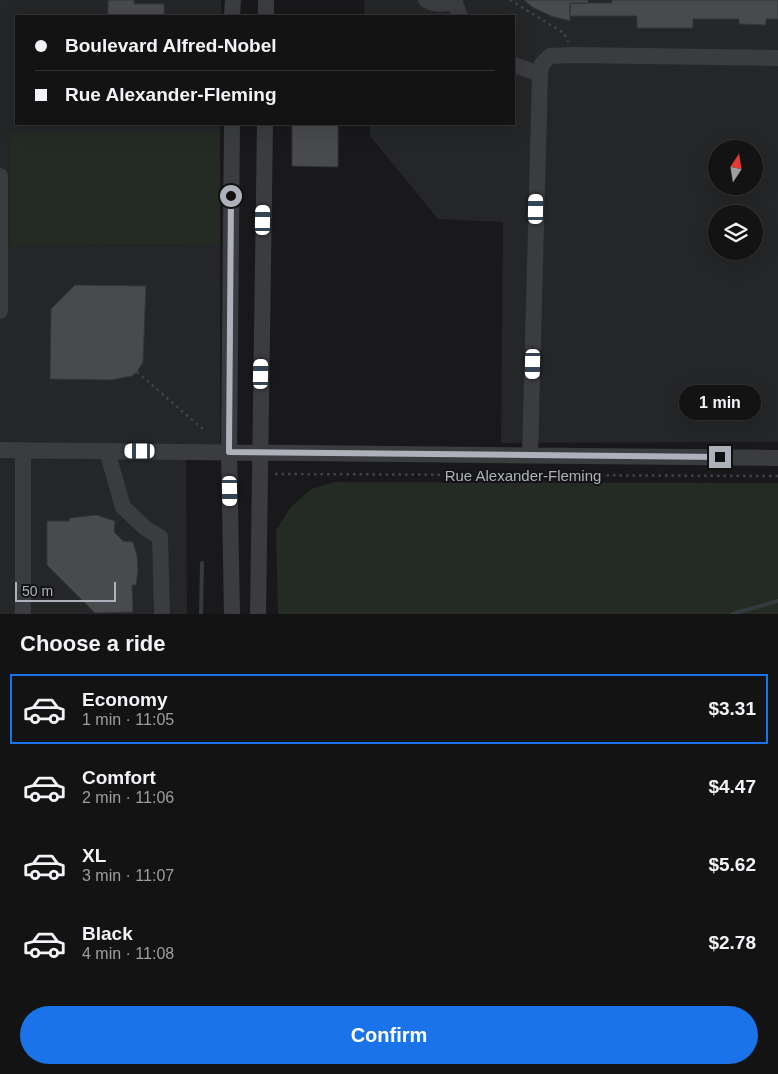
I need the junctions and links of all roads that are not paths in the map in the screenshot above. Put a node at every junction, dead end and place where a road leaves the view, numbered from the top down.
1 (232, 0) edge
2 (266, 0) edge
3 (426, 0) edge
4 (456, 6) edge
5 (232, 15) edge
6 (266, 15) edge
7 (778, 58) edge
8 (515, 65) edge
9 (540, 74) junction
10 (232, 125) edge
11 (265, 125) edge
12 (0, 176) edge
13 (0, 311) edge
14 (0, 450) edge
15 (23, 450) junction
16 (107, 451) junction
17 (229, 452) junction
18 (260, 452) junction
19 (530, 455) junction
20 (778, 458) edge
21 (23, 614) edge
22 (162, 614) edge
23 (232, 614) edge
24 (258, 614) edge

1 - 5 street
2 - 6 street
3 - 4 street
7 - 9 street
8 - 9 street
9 - 19 street
10 - 17 street
11 - 18 street
12 - 13 street
14 - 15 street, Rue Alexander-Fleming
15 - 16 street, Rue Alexander-Fleming
15 - 21 street
16 - 17 street, Rue Alexander-Fleming
16 - 22 street
17 - 18 street, Rue Alexander-Fleming
17 - 23 street
18 - 19 street, Rue Alexander-Fleming
18 - 24 street
19 - 20 street, Rue Alexander-Fleming

